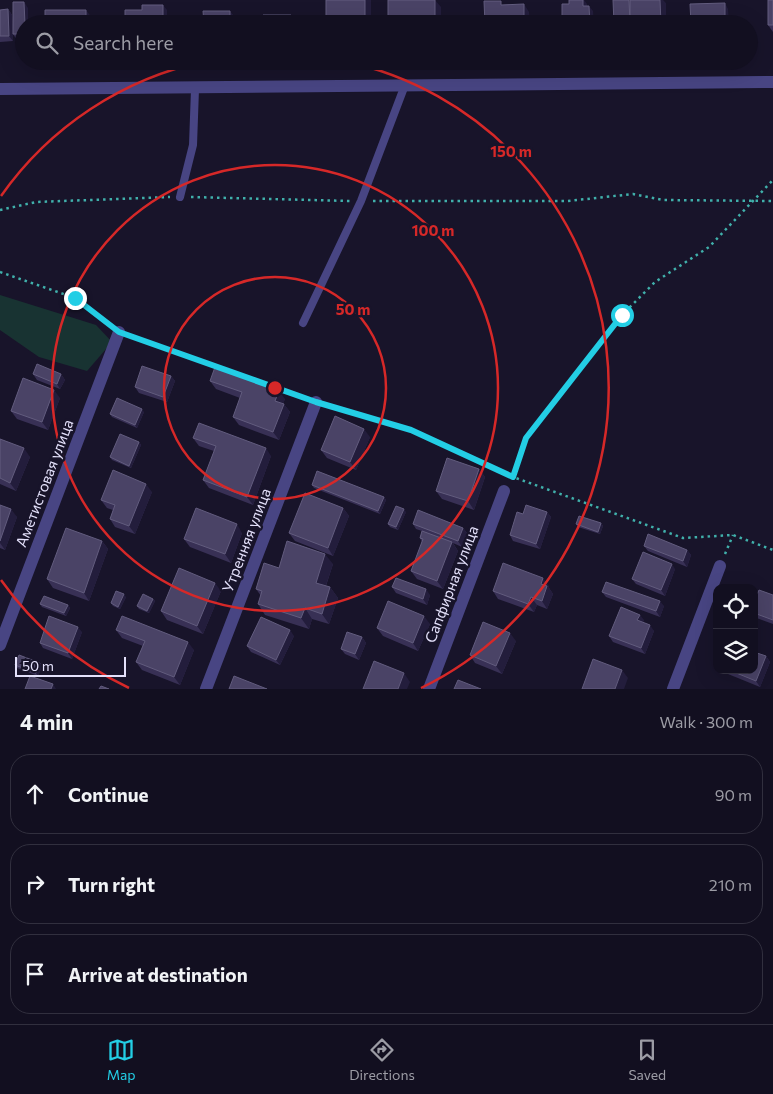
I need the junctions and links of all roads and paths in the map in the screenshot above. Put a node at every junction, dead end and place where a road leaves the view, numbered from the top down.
1 (773, 82) edge
2 (405, 85) junction
3 (195, 89) junction
4 (0, 90) edge
5 (773, 180) edge
6 (180, 197) junction
7 (361, 201) junction
8 (773, 201) edge
9 (753, 202) junction
10 (0, 210) edge
11 (0, 272) edge
12 (303, 323) dead end
13 (119, 332) junction
14 (316, 402) junction
15 (513, 477) junction
16 (504, 491) dead end
17 (733, 534) junction
18 (773, 550) edge
19 (720, 566) joint
20 (0, 645) edge
21 (206, 689) edge
22 (429, 689) edge
23 (673, 689) edge

1 - 2 street
2 - 3 street
2 - 7 lane
3 - 4 street
3 - 6 lane
5 - 9 path
6 - 7 path
6 - 10 path
7 - 9 path
7 - 12 lane
8 - 9 path
9 - 15 path
11 - 13 path
13 - 14 path
13 - 20 street, Аметистовая улица
14 - 15 path
14 - 21 street, Утренняя улица
15 - 17 path
16 - 22 street, Сапфирная улица
17 - 18 path
17 - 19 path
19 - 23 street

